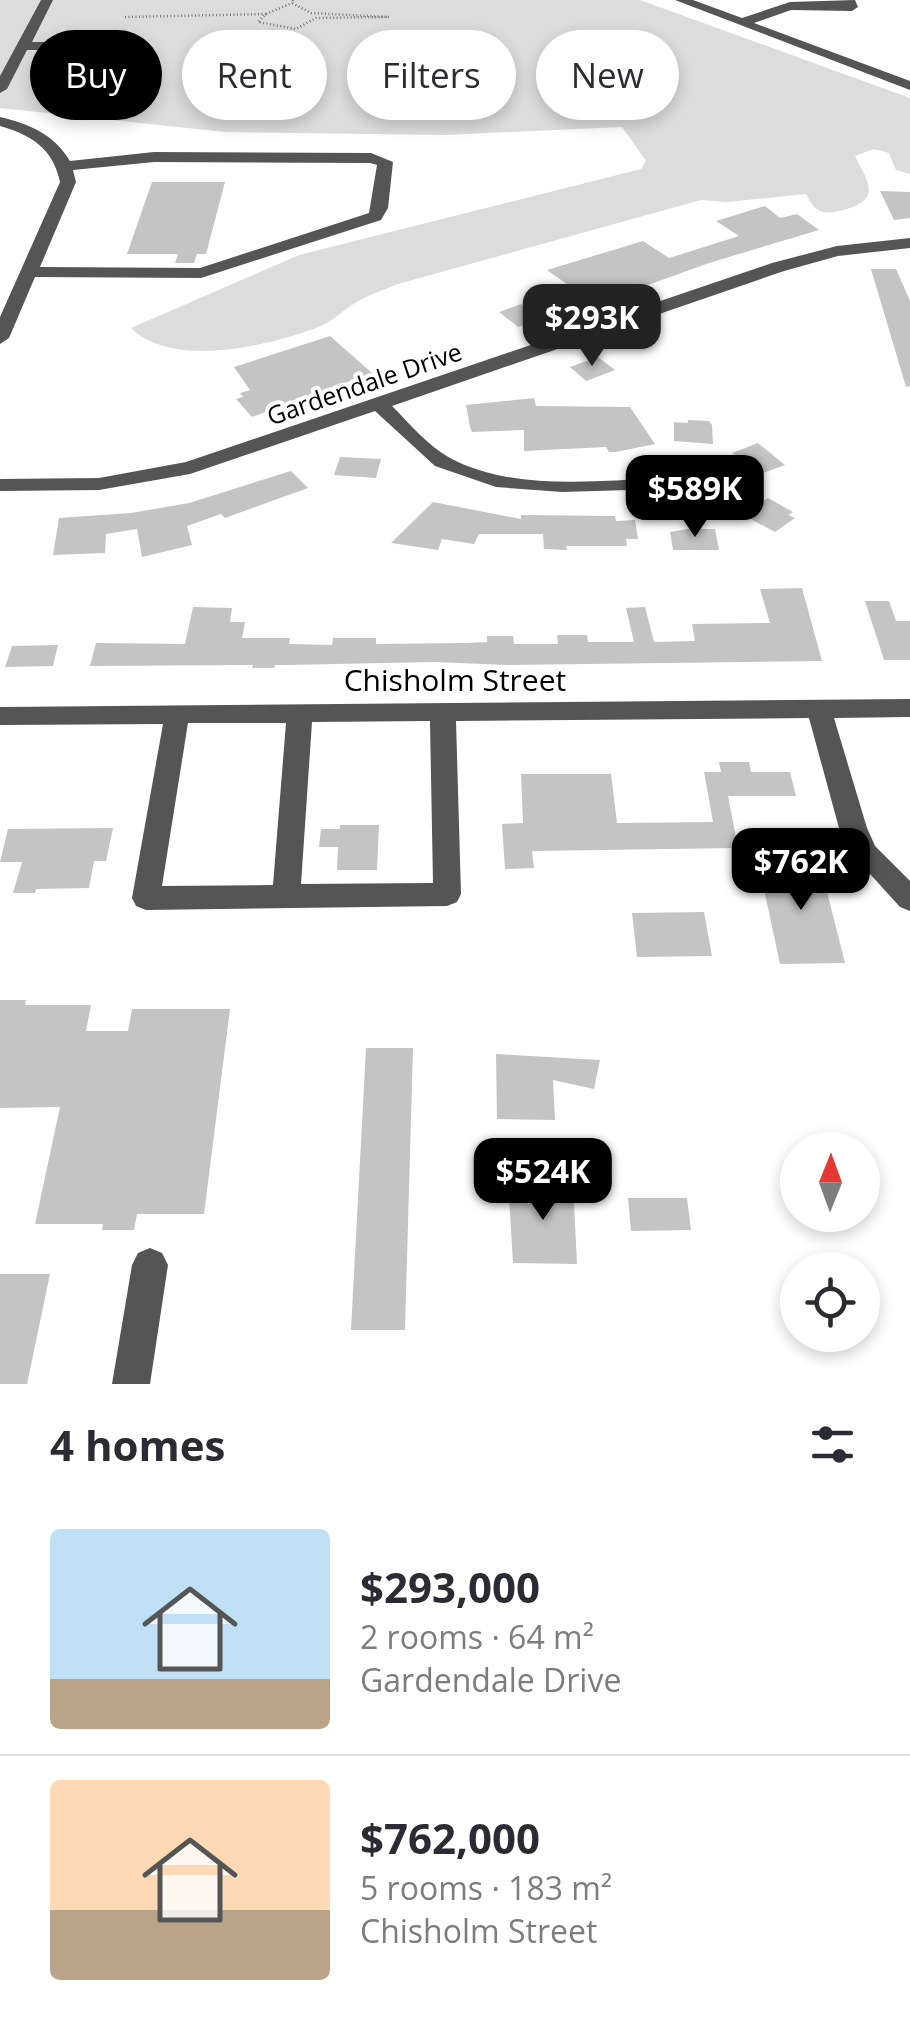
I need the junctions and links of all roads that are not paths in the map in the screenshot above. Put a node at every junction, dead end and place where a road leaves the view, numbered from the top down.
1 (47, 0) edge
2 (681, 0) edge
3 (849, 0) edge
4 (788, 3) edge
5 (741, 22) junction
6 (23, 46) junction
7 (30, 46) edge
8 (910, 86) edge
9 (0, 89) edge
10 (0, 121) edge
11 (65, 166) junction
12 (910, 244) edge
13 (30, 272) junction
14 (2, 329) edge
15 (379, 404) junction
16 (689, 484) dead end
17 (0, 485) edge
18 (910, 708) edge
19 (819, 709) junction
20 (443, 712) junction
21 (300, 713) junction
22 (177, 714) junction
23 (0, 716) edge
24 (286, 896) junction
25 (910, 899) edge
26 (150, 1265) dead end
27 (131, 1384) edge

1 - 6 street
2 - 5 street
3 - 4 street
4 - 5 street
5 - 8 street
6 - 7 street
6 - 9 street
10 - 11 street
11 - 13 street
11 - 13 street
12 - 15 street, Gardendale Drive
13 - 14 street
15 - 16 street
15 - 17 street, Gardendale Drive
18 - 19 street, Chisholm Street
19 - 20 street, Chisholm Street
19 - 25 street
20 - 21 street, Chisholm Street
20 - 24 street
21 - 22 street, Chisholm Street
21 - 24 street
22 - 23 street, Chisholm Street
22 - 24 street
26 - 27 street

